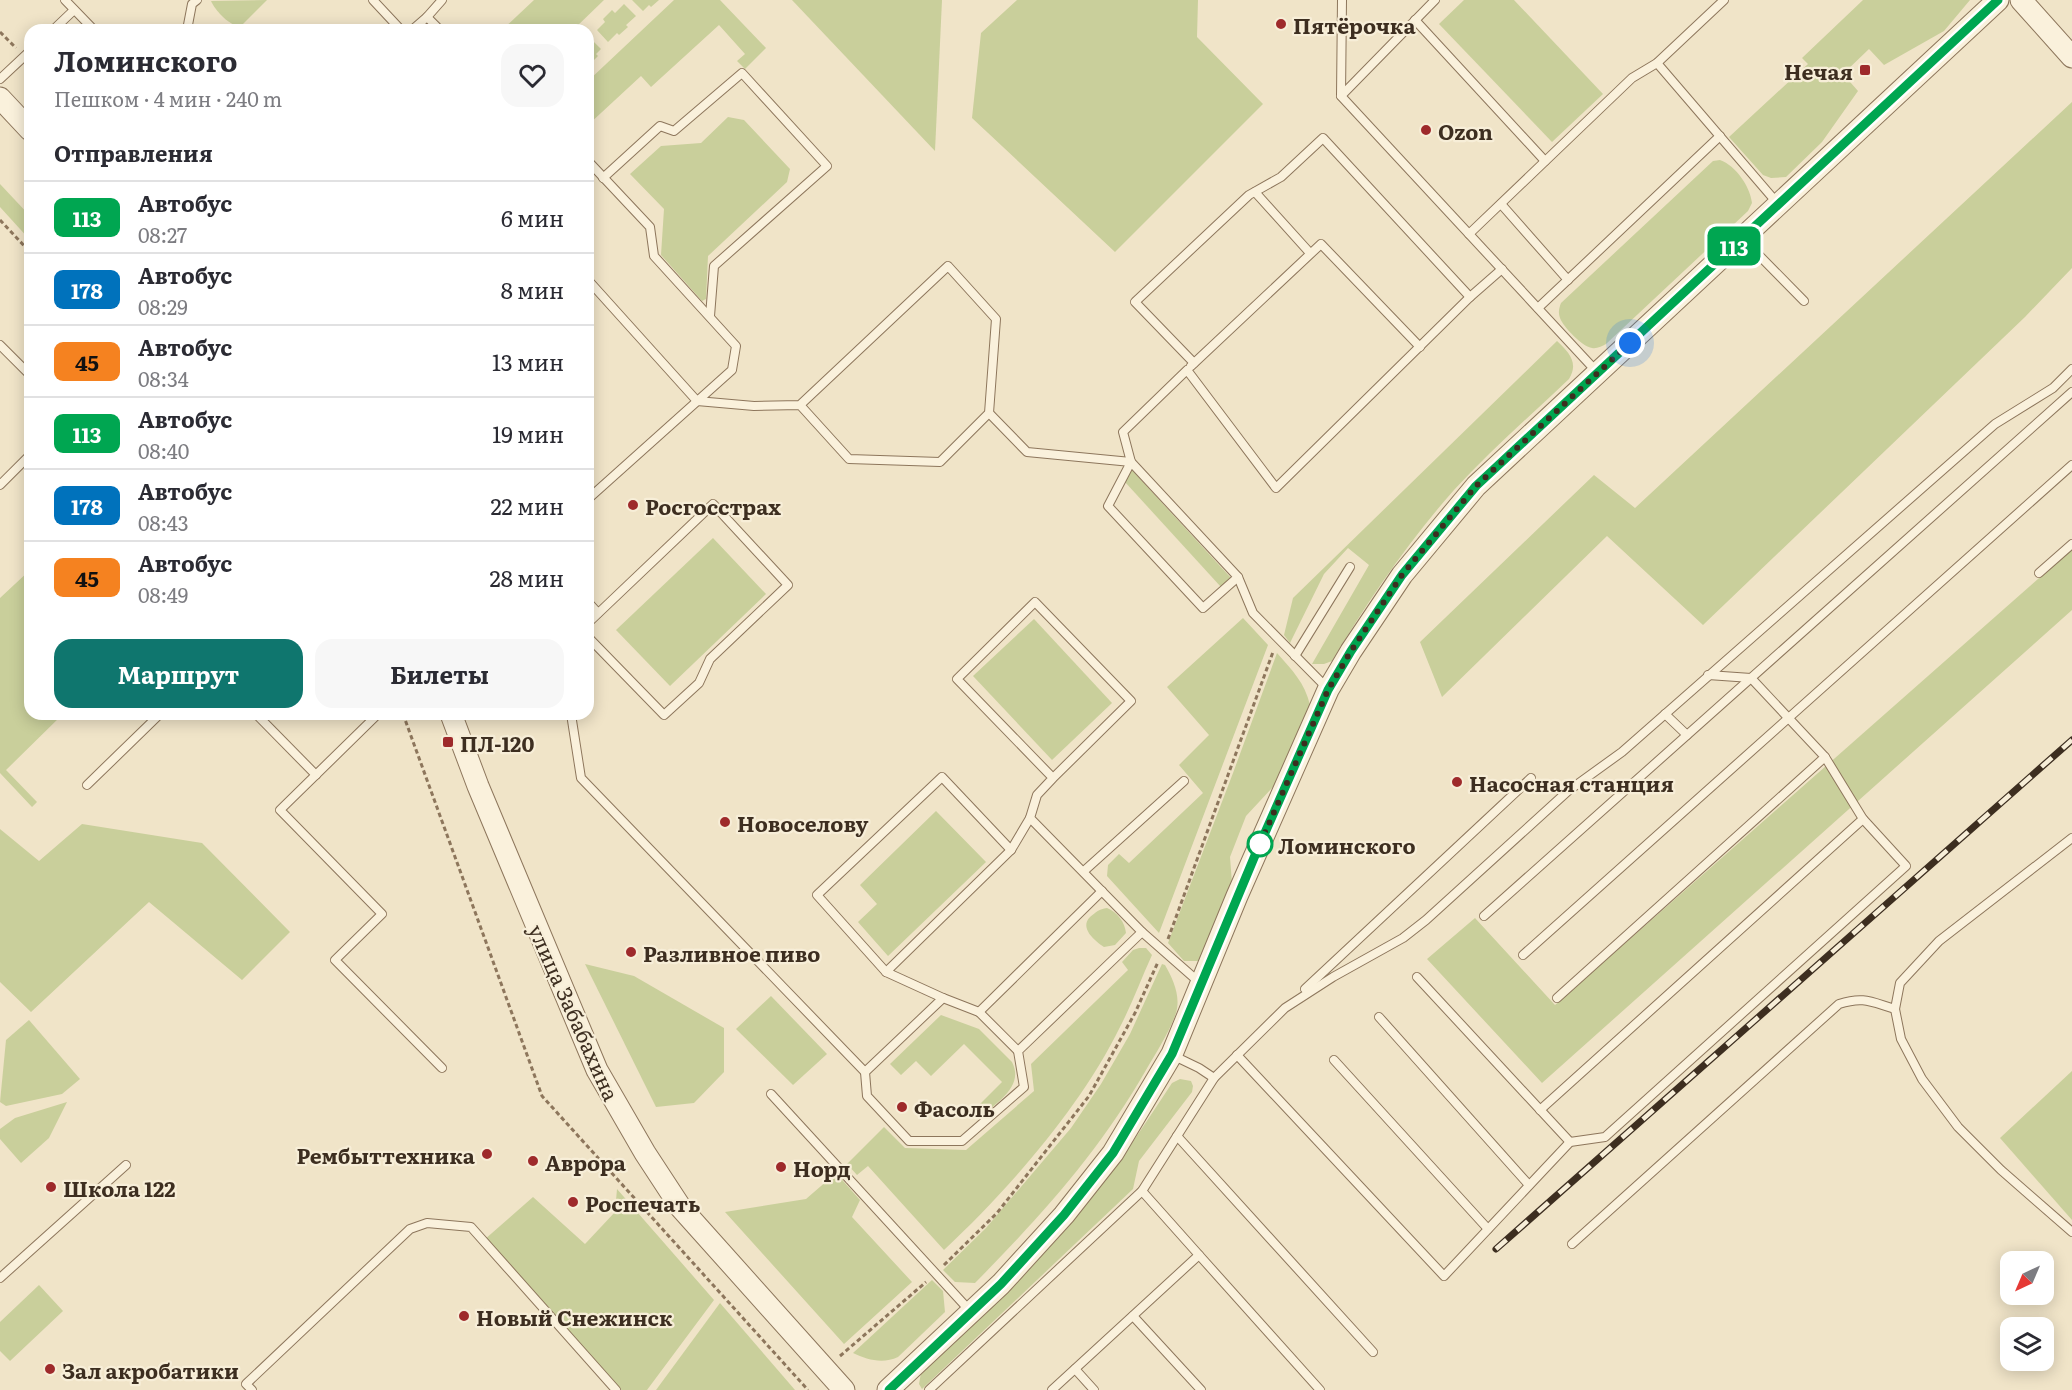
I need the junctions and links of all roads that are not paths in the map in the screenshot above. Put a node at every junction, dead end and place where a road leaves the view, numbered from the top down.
1 (65, 0) edge
2 (373, 0) edge
3 (442, 0) edge
4 (1342, 0) edge
5 (1435, 0) edge
6 (1724, 0) edge
7 (1998, 0) edge
8 (2021, 0) edge
9 (192, 1) edge
10 (74, 10) junction
11 (427, 17) junction
12 (1415, 20) junction
13 (59, 24) edge
14 (88, 24) edge
15 (188, 24) edge
16 (395, 24) edge
17 (419, 24) edge
18 (434, 24) edge
19 (24, 57) edge
20 (2072, 57) edge
21 (1657, 63) junction
22 (0, 79) edge
23 (1341, 96) junction
24 (0, 98) edge
25 (24, 123) edge
26 (1720, 136) junction
27 (1545, 161) junction
28 (594, 168) edge
29 (603, 178) junction
30 (1255, 192) junction
31 (1501, 204) junction
32 (1778, 205) junction
33 (1469, 234) junction
34 (1742, 238) junction
35 (1310, 253) junction
36 (1502, 269) junction
37 (1568, 280) junction
38 (594, 287) edge
39 (1470, 297) junction
40 (1804, 301) dead end
41 (1538, 308) junction
42 (710, 316) junction
43 (0, 345) edge
44 (1420, 347) junction
45 (1194, 363) junction
46 (24, 369) edge
47 (2072, 369) edge
48 (1187, 370) junction
49 (1598, 373) junction
50 (2072, 392) edge
51 (697, 400) junction
52 (800, 405) junction
53 (989, 412) junction
54 (24, 461) edge
55 (1131, 462) junction
56 (2072, 465) edge
57 (0, 484) edge
58 (594, 494) edge
59 (2072, 544) edge
60 (1350, 567) dead end
61 (2039, 573) dead end
62 (1238, 577) junction
63 (594, 609) edge
64 (598, 613) junction
65 (594, 617) edge
66 (594, 643) edge
67 (1294, 656) junction
68 (1708, 675) junction
69 (1751, 678) junction
70 (1328, 690) junction
71 (1665, 714) junction
72 (1788, 717) junction
73 (154, 720) edge
74 (262, 720) edge
75 (372, 720) edge
76 (453, 720) edge
77 (572, 720) edge
78 (1687, 735) junction
79 (1825, 757) junction
80 (315, 775) junction
81 (1053, 778) junction
82 (1531, 778) dead end
83 (1184, 781) dead end
84 (87, 785) dead end
85 (1030, 818) junction
86 (1863, 819) junction
87 (2072, 838) edge
88 (1011, 850) junction
89 (1084, 872) junction
90 (1102, 891) junction
91 (1484, 916) dead end
92 (1142, 932) junction
93 (1523, 955) dead end
94 (886, 972) junction
95 (1417, 977) dead end
96 (1201, 984) junction
97 (943, 998) junction
98 (1557, 998) dead end
99 (1285, 1008) junction
100 (1895, 1009) junction
101 (979, 1012) junction
102 (1379, 1017) dead end
103 (1018, 1051) junction
104 (1172, 1054) junction
105 (1237, 1056) junction
106 (1334, 1060) dead end
107 (442, 1068) dead end
108 (865, 1072) junction
109 (1214, 1078) junction
110 (771, 1094) dead end
111 (1540, 1110) junction
112 (1177, 1136) junction
113 (1570, 1142) junction
114 (126, 1164) dead end
115 (1529, 1185) junction
116 (1142, 1191) junction
117 (1488, 1229) junction
118 (2072, 1232) edge
119 (1572, 1244) dead end
120 (1199, 1255) junction
121 (0, 1278) edge
122 (972, 1312) junction
123 (1133, 1316) junction
124 (1373, 1352) dead end
125 (1075, 1369) junction
126 (252, 1390) edge
127 (616, 1390) edge
128 (844, 1390) edge
129 (888, 1390) edge
130 (929, 1390) edge
131 (1052, 1390) edge
132 (1094, 1390) edge
133 (1202, 1390) edge
134 (1320, 1390) edge

1 - 10 lane
2 - 16 lane
3 - 11 lane
4 - 23 lane
5 - 12 lane
6 - 21 lane
7 - 32 street
8 - 20 street
9 - 15 lane
10 - 13 lane
10 - 14 lane
11 - 17 lane
11 - 18 lane
12 - 23 lane
12 - 27 lane
19 - 22 lane
21 - 26 lane
21 - 27 lane
23 - 33 lane
24 - 25 street
26 - 32 lane
26 - 37 lane
27 - 31 lane
28 - 29 lane
29 - 42 lane
29 - 42 lane
30 - 35 lane
30 - 39 lane
30 - 45 lane
31 - 33 lane
31 - 37 lane
32 - 34 street
33 - 36 lane
34 - 40 lane
34 - 49 street
35 - 44 lane
35 - 45 lane
36 - 39 lane
36 - 41 lane
37 - 41 lane
38 - 51 lane
39 - 44 lane
41 - 49 lane
42 - 51 lane
43 - 46 lane
44 - 48 lane
45 - 48 lane
47 - 68 lane
48 - 55 lane
49 - 70 street
50 - 69 lane
51 - 52 lane
51 - 58 lane
52 - 53 lane
52 - 53 lane
53 - 55 lane
54 - 57 lane
55 - 62 lane
55 - 62 lane
56 - 72 lane
59 - 61 lane
60 - 67 lane
62 - 67 lane
63 - 64 lane
64 - 65 lane
64 - 66 lane
67 - 70 lane
68 - 69 lane
68 - 71 lane
69 - 72 lane
69 - 78 lane
70 - 96 street
71 - 78 lane
71 - 99 lane
72 - 79 lane
72 - 93 lane
73 - 84 lane
74 - 80 lane
75 - 80 lane
76 - 128 street, улица Забабахина
77 - 108 lane
78 - 91 lane
79 - 86 lane
79 - 98 lane
80 - 107 lane
81 - 81 lane
81 - 85 lane
82 - 99 lane
83 - 89 lane
85 - 88 lane
85 - 89 lane
86 - 111 lane
86 - 113 lane
87 - 100 lane
88 - 94 lane
88 - 94 lane
89 - 90 lane
90 - 92 lane
90 - 101 lane
92 - 96 lane
92 - 103 lane
94 - 97 lane
95 - 111 lane
96 - 104 street
97 - 101 lane
97 - 108 lane
99 - 105 lane
100 - 118 lane
100 - 119 lane
101 - 103 lane
102 - 115 lane
103 - 108 lane
104 - 109 lane
104 - 122 street
105 - 109 lane
105 - 117 lane
106 - 117 lane
109 - 112 lane
110 - 122 lane
111 - 113 lane
112 - 116 lane
112 - 124 lane
113 - 115 lane
114 - 121 lane
115 - 117 lane
116 - 120 lane
116 - 130 lane
120 - 123 lane
120 - 134 lane
122 - 129 street
123 - 125 lane
123 - 133 lane
125 - 131 lane
125 - 132 lane
126 - 127 lane

